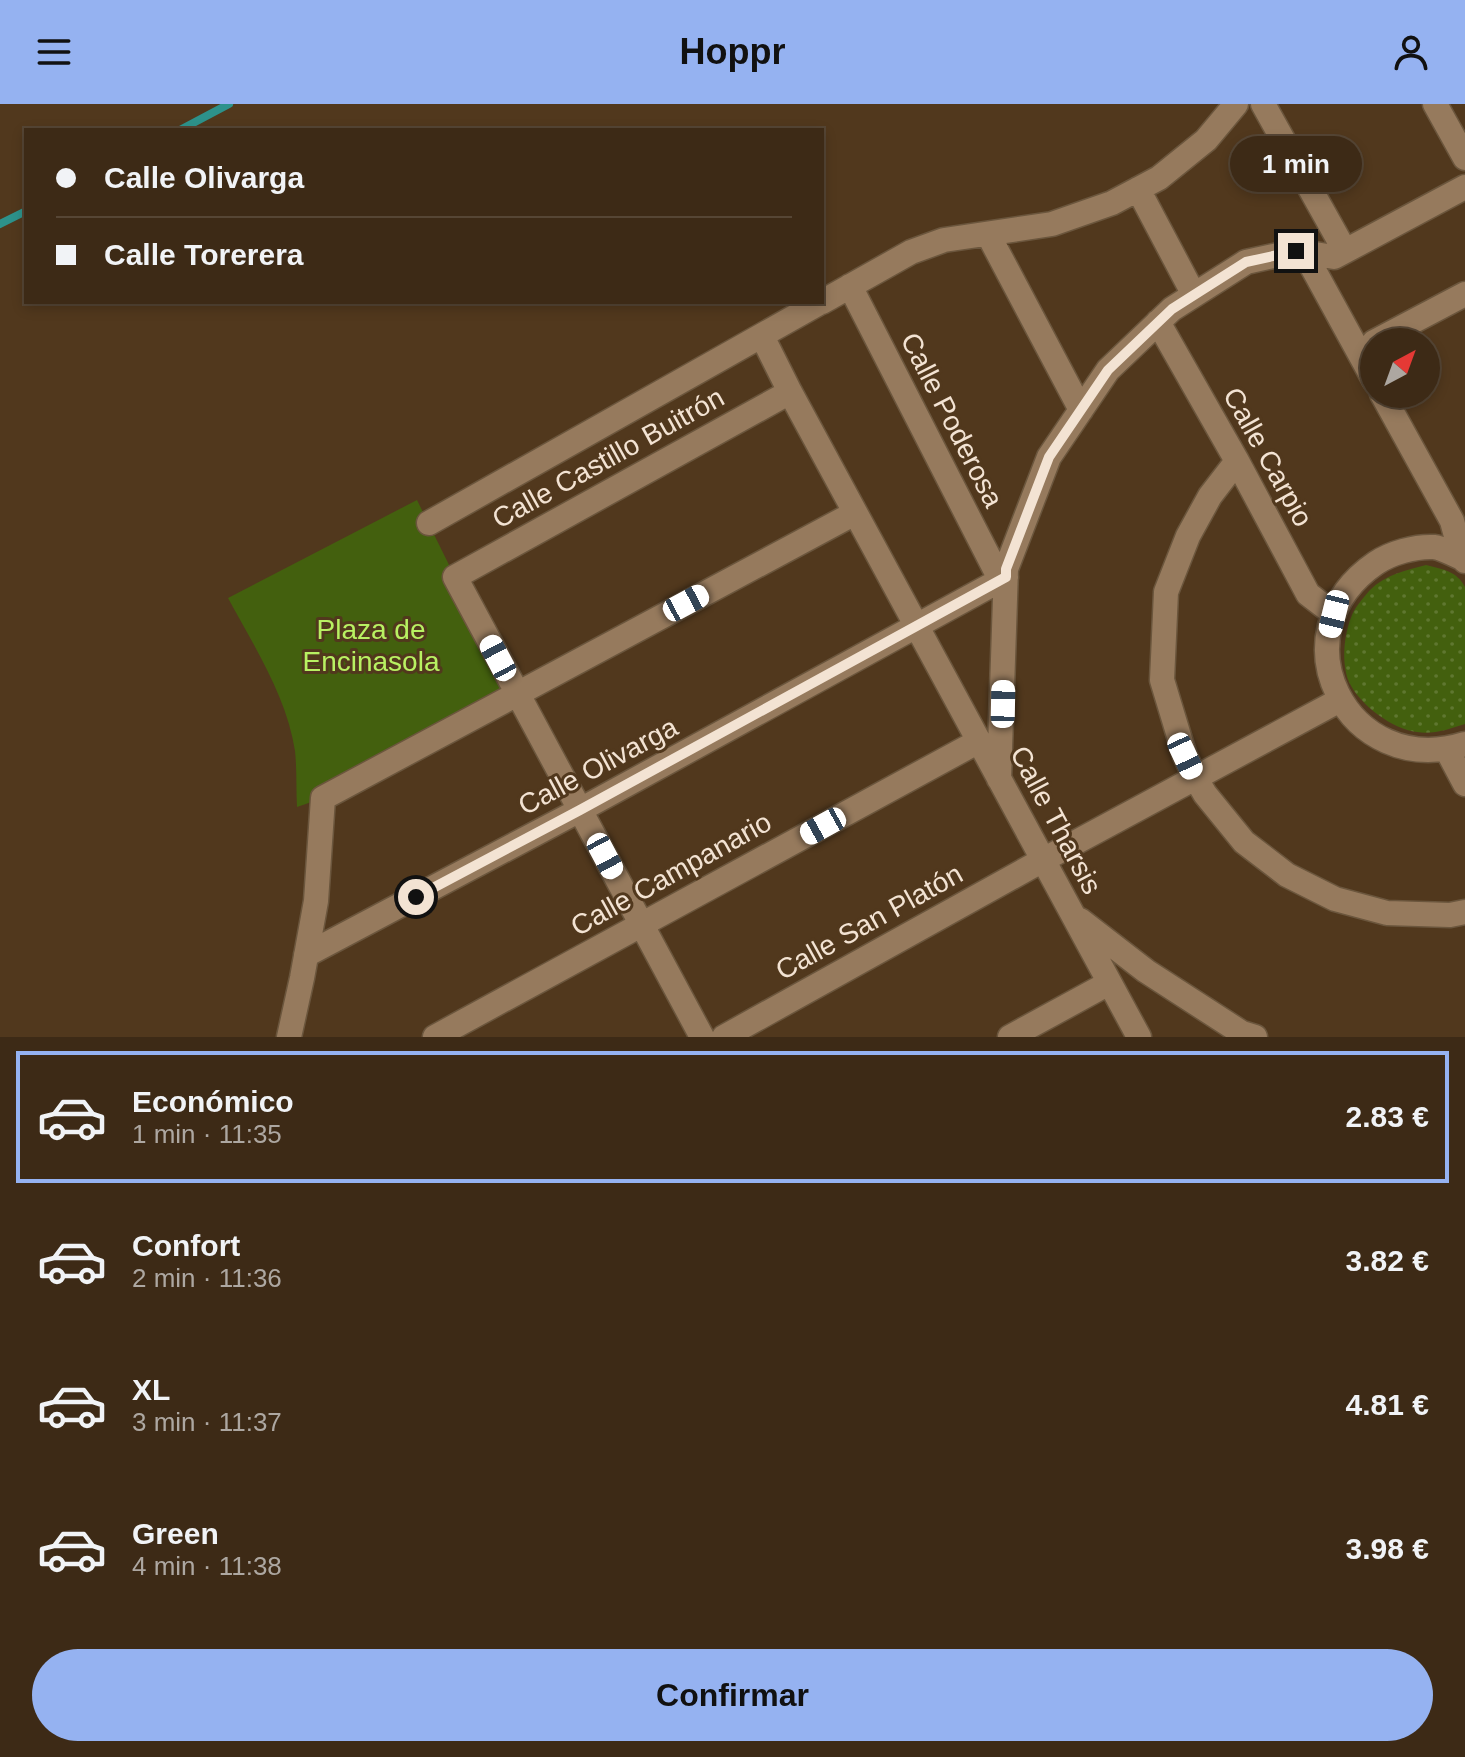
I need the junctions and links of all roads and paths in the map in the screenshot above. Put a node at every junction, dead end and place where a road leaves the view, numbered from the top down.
1 (1236, 104) edge
2 (1263, 104) edge
3 (1435, 104) edge
4 (1465, 158) edge
5 (1465, 187) edge
6 (1138, 189) junction
7 (988, 234) junction
8 (1345, 251) junction
9 (1304, 252) junction
10 (850, 286) junction
11 (1465, 294) edge
12 (1194, 295) junction
13 (824, 301) edge
14 (818, 304) edge
15 (1158, 322) junction
16 (1401, 328) edge
17 (1360, 332) edge
18 (762, 336) junction
19 (790, 392) junction
20 (1390, 408) edge
21 (1081, 410) junction
22 (1237, 461) junction
23 (855, 513) junction
24 (429, 523) dead end
25 (1464, 560) edge
26 (1003, 579) junction
27 (1334, 614) junction
28 (917, 626) junction
29 (517, 693) junction
30 (1340, 700) junction
31 (979, 741) junction
32 (1456, 747) edge
33 (1195, 777) junction
34 (999, 779) junction
35 (1465, 784) edge
36 (580, 810) junction
37 (1043, 860) junction
38 (1465, 912) edge
39 (1072, 914) junction
40 (641, 925) junction
41 (306, 955) junction
42 (1109, 983) junction
43 (289, 1037) edge
44 (435, 1037) edge
45 (702, 1037) edge
46 (724, 1037) edge
47 (1010, 1037) edge
48 (1139, 1037) edge
49 (1255, 1037) edge

1 - 6 street
2 - 8 street
3 - 4 street
5 - 8 street
6 - 7 street
6 - 12 street
7 - 10 street
7 - 21 street
8 - 9 street
9 - 12 street
9 - 17 street
10 - 13 street
10 - 26 street, Calle Poderosa
11 - 16 street
12 - 15 street
14 - 18 street
15 - 21 street
15 - 22 street, Calle Carpio
18 - 19 street, Calle Tharsis
18 - 24 street
19 - 23 street, Calle Tharsis
19 - 29 street, Calle Castillo Buitrón
20 - 25 street
21 - 26 street
22 - 27 street, Calle Carpio
22 - 33 street
23 - 28 street, Calle Tharsis
23 - 29 street
25 - 27 street
26 - 28 street, Calle Olivarga
26 - 34 street
27 - 30 street
28 - 31 street, Calle Tharsis
28 - 36 street, Calle Olivarga
29 - 36 street
29 - 41 street
30 - 32 street
30 - 33 street, Calle San Platón
31 - 34 street, Calle Tharsis
31 - 40 street, Calle Campanario
32 - 35 street
33 - 37 street, Calle San Platón
33 - 38 street
34 - 37 street, Calle Tharsis
36 - 40 street
36 - 41 street, Calle Olivarga
37 - 39 street, Calle Tharsis
37 - 46 street, Calle San Platón
39 - 42 street, Calle Tharsis
39 - 49 street
40 - 44 street, Calle Campanario
40 - 45 street
41 - 43 street
42 - 47 street
42 - 48 street, Calle Tharsis

